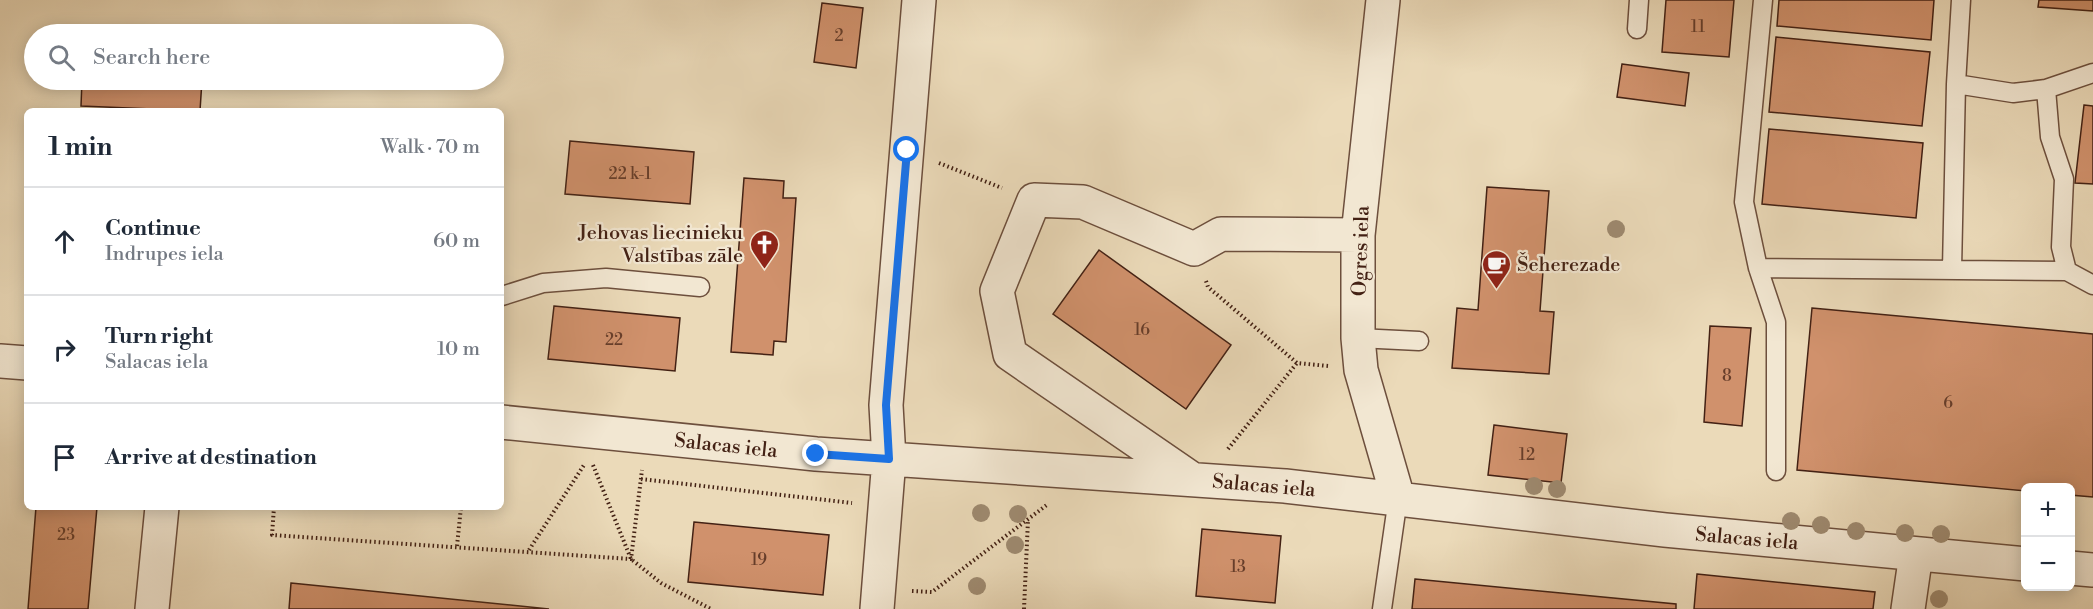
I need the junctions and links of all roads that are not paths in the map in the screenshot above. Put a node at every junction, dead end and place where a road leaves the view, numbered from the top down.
1 (919, 0) edge
2 (1383, 0) edge
3 (1639, 0) edge
4 (1763, 0) edge
5 (1961, 0) edge
6 (1637, 29) dead end
7 (2093, 73) edge
8 (1956, 84) junction
9 (2046, 89) junction
10 (1358, 235) junction
11 (1758, 268) junction
12 (1952, 269) junction
13 (2067, 271) junction
14 (2093, 285) edge
15 (700, 287) dead end
16 (504, 295) edge
17 (1358, 338) junction
18 (1419, 341) dead end
19 (0, 361) edge
20 (24, 363) edge
21 (504, 422) edge
22 (889, 459) junction
23 (1776, 471) dead end
24 (1193, 480) junction
25 (1398, 498) junction
26 (162, 510) edge
27 (1916, 554) junction
28 (2021, 564) edge
29 (2075, 568) edge
30 (2093, 570) edge
31 (877, 599) edge
32 (152, 609) edge
33 (1382, 609) edge
34 (1908, 609) edge

1 - 22 street
2 - 10 street, Ogres iela
3 - 6 lane
4 - 11 lane
5 - 8 lane
7 - 9 lane
8 - 9 lane
8 - 12 lane
9 - 13 lane
10 - 17 street, Ogres iela
10 - 24 street
11 - 12 lane
11 - 23 lane
12 - 13 lane
13 - 14 lane
15 - 16 lane
17 - 18 lane
17 - 25 street, Ogres iela
19 - 20 street
21 - 22 street, Salacas iela
22 - 24 street, Salacas iela
22 - 31 street
24 - 25 street, Salacas iela
25 - 27 street, Salacas iela
25 - 33 lane
26 - 32 street
27 - 28 street, Salacas iela
27 - 34 street
29 - 30 street

